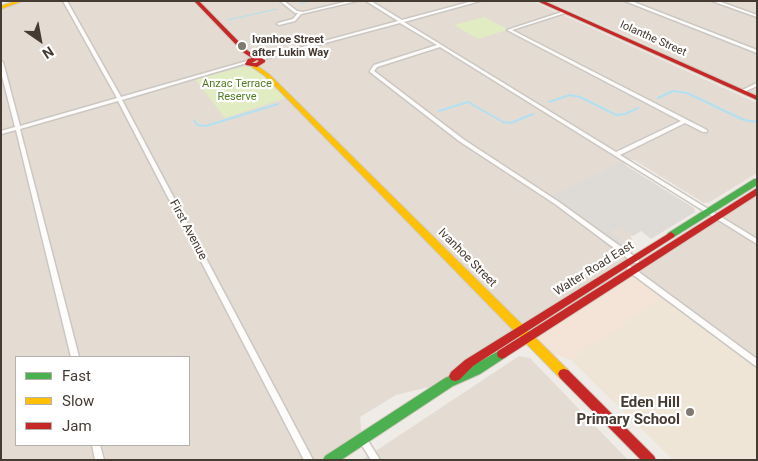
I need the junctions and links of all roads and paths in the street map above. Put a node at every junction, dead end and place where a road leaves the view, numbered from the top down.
1 (21, 1) edge
2 (65, 1) edge
3 (196, 1) edge
4 (282, 1) edge
5 (355, 1) edge
6 (368, 1) edge
7 (453, 1) edge
8 (478, 1) edge
9 (540, 1) edge
10 (628, 1) edge
11 (714, 1) edge
12 (462, 6) junction
13 (1, 8) edge
14 (564, 12) junction
15 (300, 13) junction
16 (757, 16) edge
17 (401, 22) junction
18 (278, 24) dead end
19 (439, 46) junction
20 (757, 52) edge
21 (254, 61) junction
22 (1, 62) edge
23 (757, 84) edge
24 (742, 91) junction
25 (757, 98) edge
26 (120, 100) junction
27 (684, 121) junction
28 (18, 128) junction
29 (705, 131) dead end
30 (1, 133) edge
31 (617, 154) junction
32 (757, 181) edge
33 (757, 191) edge
34 (708, 212) junction
35 (716, 218) junction
36 (757, 242) edge
37 (634, 260) junction
38 (625, 265) junction
39 (641, 266) junction
40 (633, 271) junction
41 (522, 329) junction
42 (528, 336) junction
43 (74, 356) edge
44 (757, 364) edge
45 (449, 382) junction
46 (362, 439) junction
47 (96, 446) edge
48 (100, 460) edge
49 (309, 460) edge
50 (329, 460) edge
51 (376, 460) edge
52 (650, 460) edge

1 - 13 street
2 - 26 street, First Avenue
3 - 21 street, Ivanhoe Street
4 - 15 street
5 - 15 street
6 - 17 street
7 - 12 street
8 - 12 street
9 - 14 street, Iolanthe Street
10 - 20 street
11 - 16 street
12 - 17 street
14 - 24 street, Iolanthe Street
14 - 27 street
15 - 18 street
17 - 19 street
17 - 21 street
19 - 31 street
19 - 37 street
21 - 26 street
21 - 41 street, Ivanhoe Street
22 - 28 street
23 - 24 street
24 - 25 street, Iolanthe Street
26 - 28 street
26 - 49 street, First Avenue
27 - 29 street
27 - 31 street
28 - 30 street
28 - 43 street
31 - 34 street
32 - 34 street, Walter Road East
33 - 35 street, Walter Road East
34 - 35 street
34 - 37 street, Walter Road East
35 - 36 street
35 - 39 street, Walter Road East
37 - 38 street, Walter Road East
37 - 39 street
38 - 40 street
38 - 41 street, Walter Road East
39 - 40 street, Walter Road East
40 - 42 street, Walter Road East
40 - 44 street
41 - 42 street, Ivanhoe Street
41 - 45 street, Walter Road East
42 - 45 street, Walter Road East
42 - 52 street, Ivanhoe Street
45 - 46 street, Walter Road East
46 - 50 street, Walter Road East
46 - 51 street
47 - 48 street

